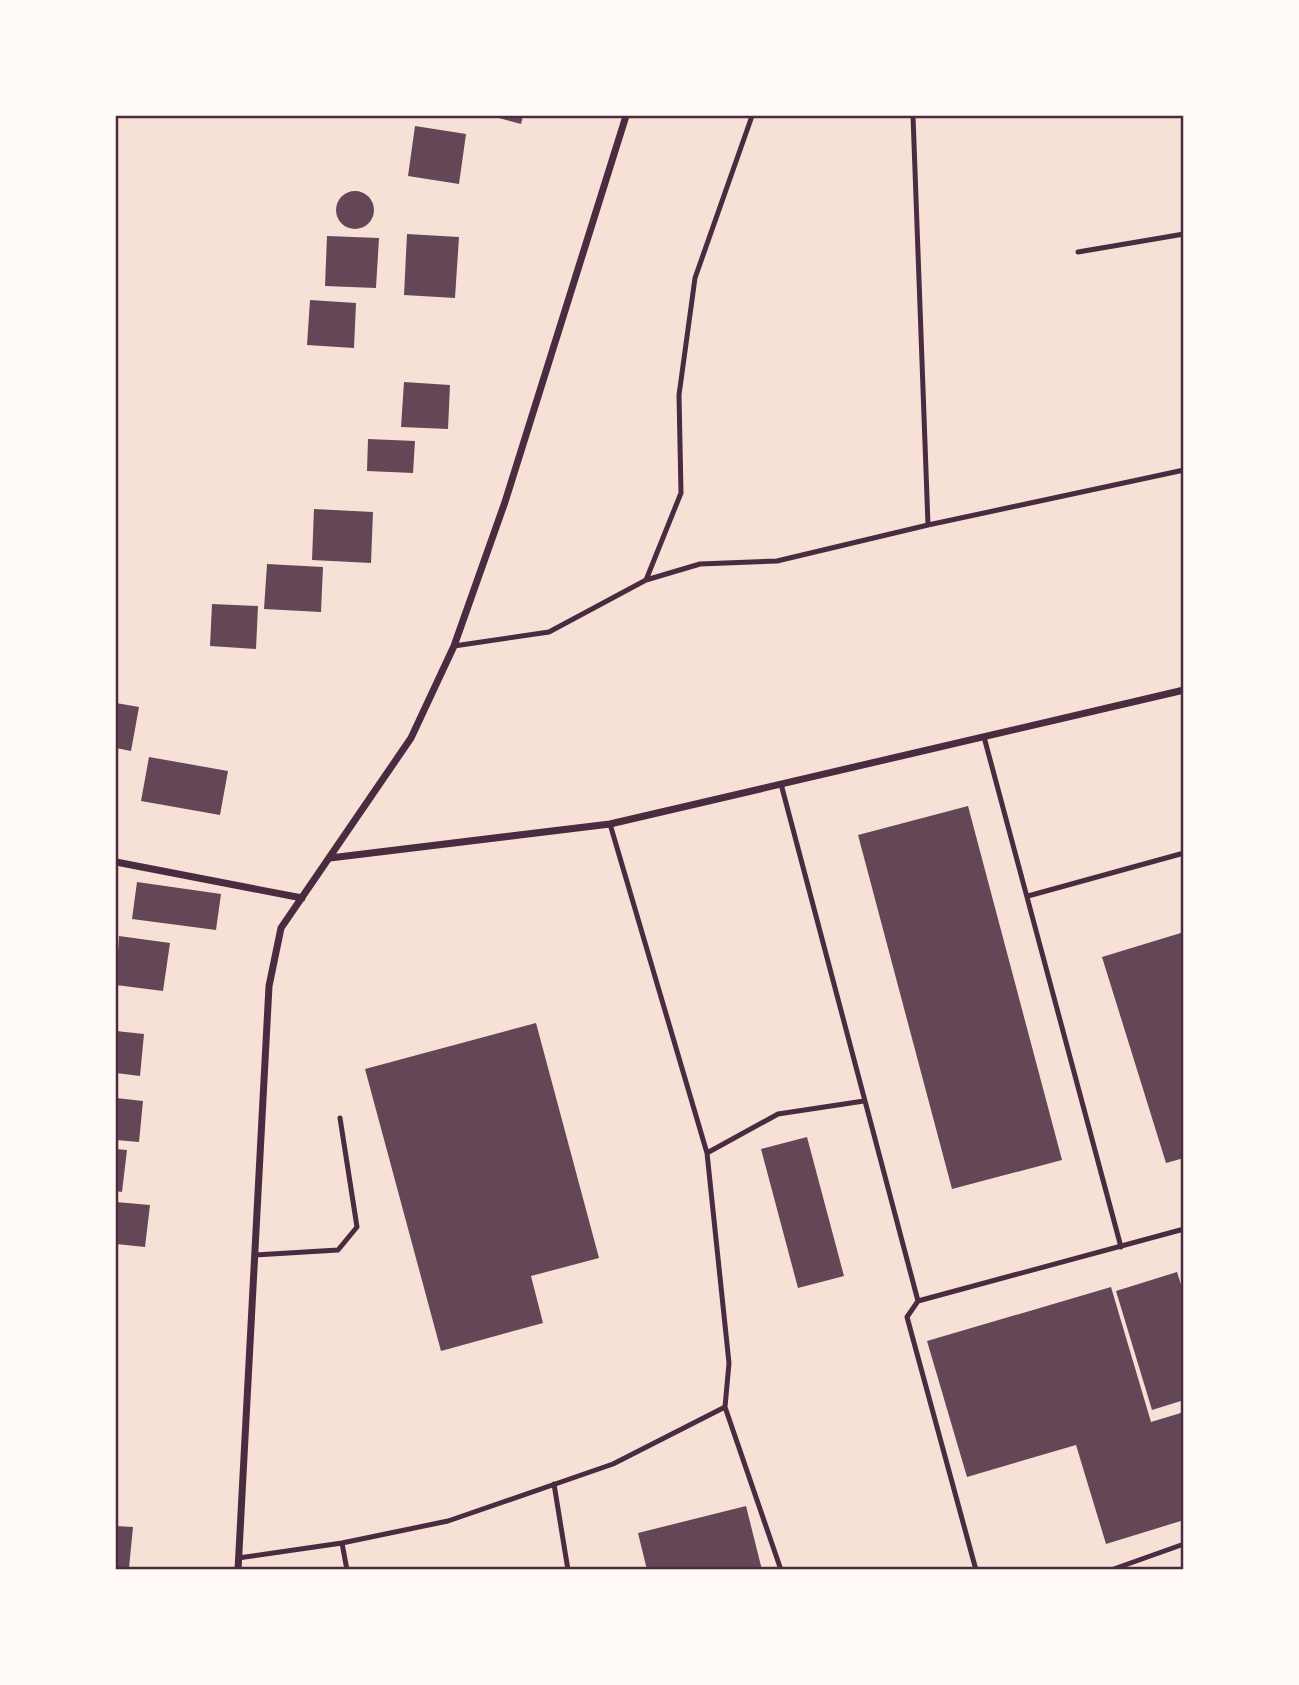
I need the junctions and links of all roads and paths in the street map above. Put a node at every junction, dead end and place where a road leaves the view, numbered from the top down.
1 (626, 116) edge
2 (752, 116) edge
3 (913, 116) edge
4 (1184, 234) edge
5 (1078, 252) dead end
6 (1184, 470) edge
7 (928, 525) junction
8 (646, 580) junction
9 (454, 646) junction
10 (1184, 690) edge
11 (984, 737) junction
12 (781, 784) junction
13 (610, 824) junction
14 (1184, 853) edge
15 (330, 858) junction
16 (116, 862) edge
17 (1028, 896) junction
18 (302, 898) junction
19 (864, 1101) junction
20 (340, 1118) dead end
21 (707, 1153) junction
22 (1184, 1229) edge
23 (1121, 1247) junction
24 (255, 1255) junction
25 (918, 1301) junction
26 (725, 1407) junction
27 (554, 1484) junction
28 (342, 1543) junction
29 (1184, 1545) edge
30 (238, 1559) junction
31 (238, 1570) edge
32 (346, 1570) edge
33 (568, 1570) edge
34 (781, 1570) edge
35 (976, 1570) edge
36 (1111, 1570) edge

1 - 9 street
2 - 8 lane
3 - 7 lane
4 - 5 lane
6 - 7 lane
7 - 8 lane
8 - 9 lane
9 - 15 street
10 - 11 street
11 - 12 street
11 - 17 lane
12 - 13 street
12 - 19 lane
13 - 15 street
13 - 21 lane
14 - 17 lane
15 - 18 street
16 - 18 street
17 - 23 lane
18 - 24 street
19 - 21 lane
19 - 25 lane
20 - 24 lane
21 - 26 lane
22 - 23 lane
23 - 25 lane
24 - 30 street
25 - 35 lane
26 - 27 lane
26 - 34 lane
27 - 28 lane
27 - 33 lane
28 - 30 lane
28 - 32 lane
29 - 36 lane
30 - 31 street

